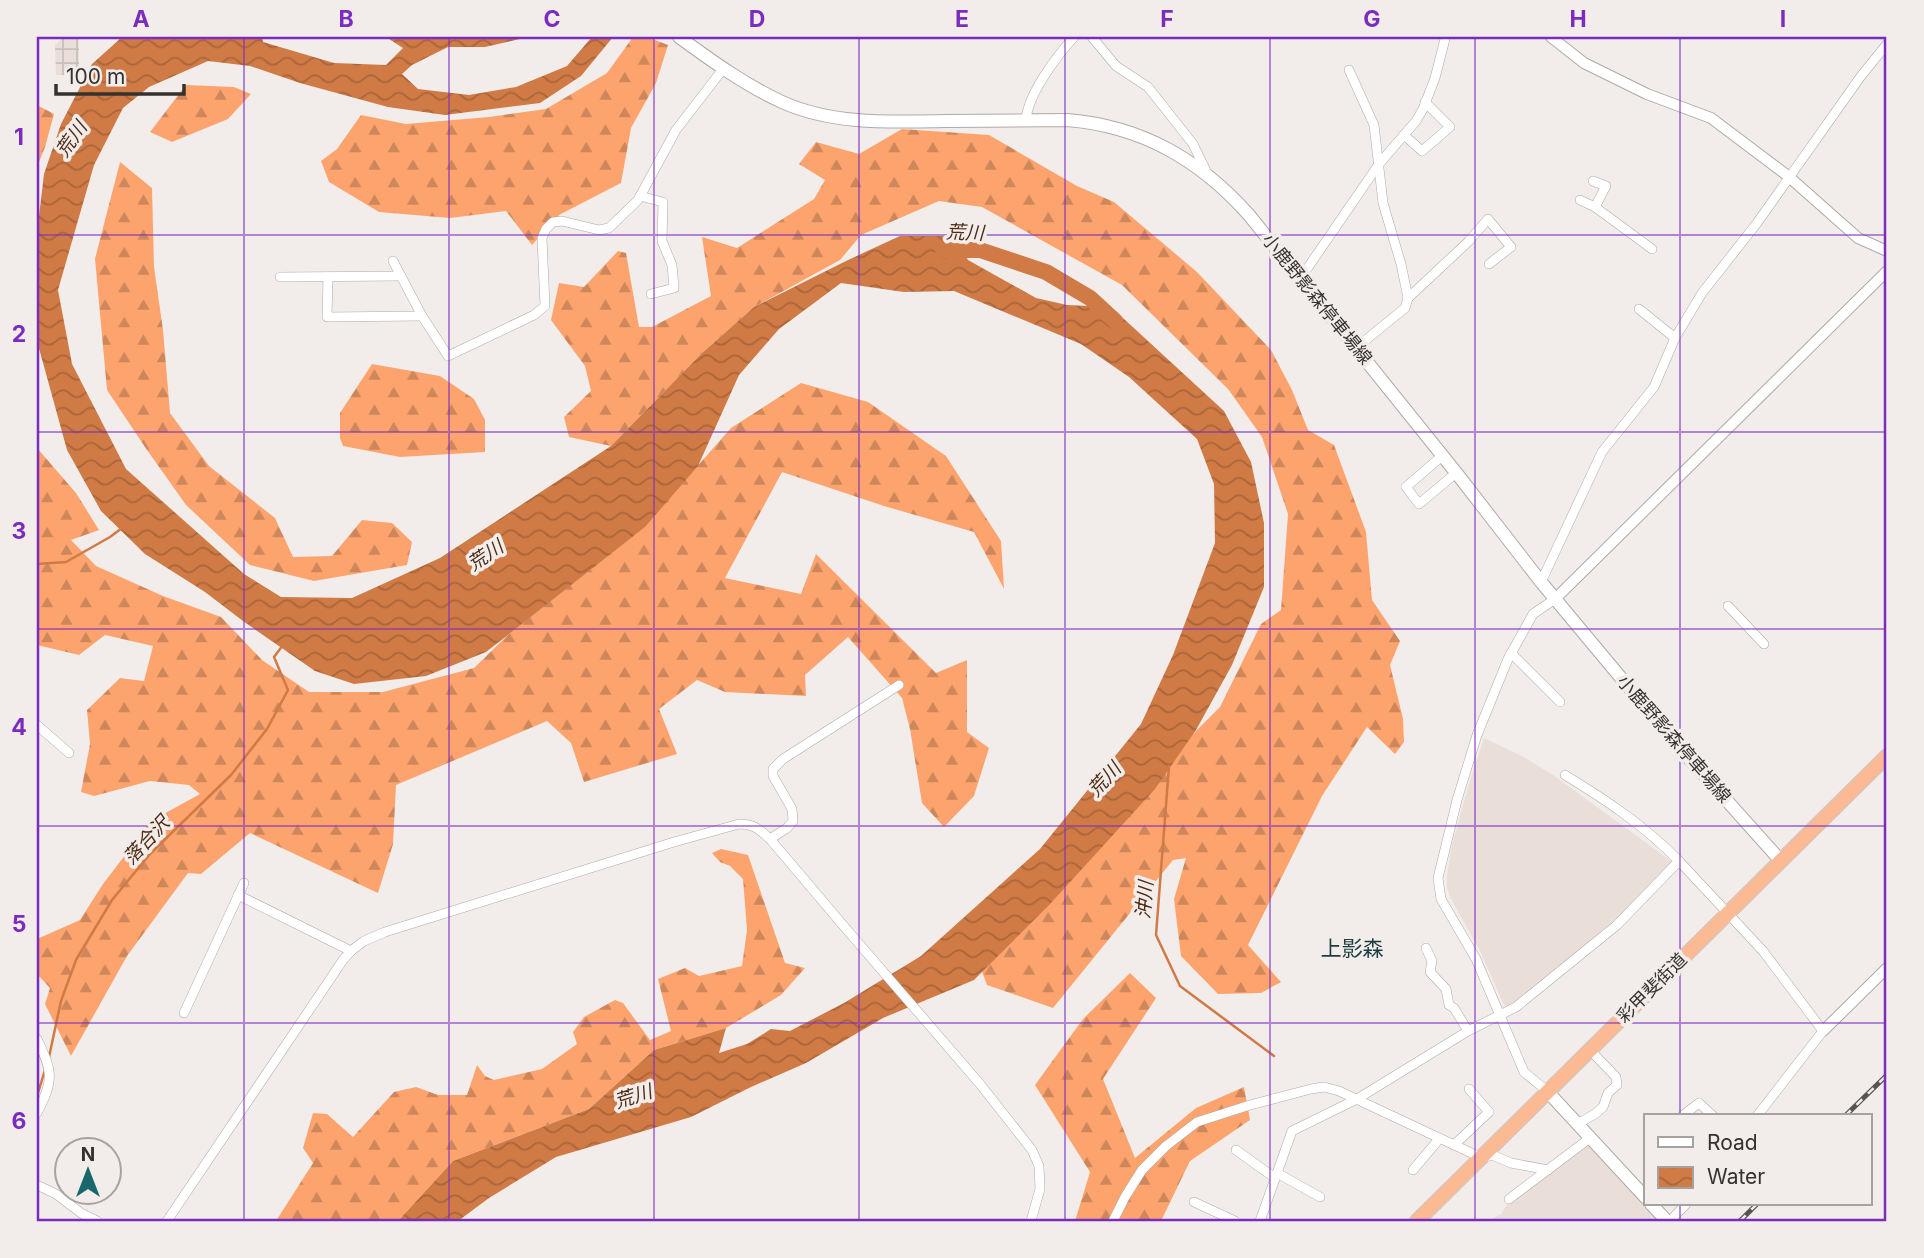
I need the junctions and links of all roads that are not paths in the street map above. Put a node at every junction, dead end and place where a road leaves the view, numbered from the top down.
1 (679, 37) edge
2 (1074, 37) edge
3 (1092, 37) edge
4 (1551, 37) edge
5 (1445, 39) dead end
6 (1887, 44) edge
7 (723, 69) junction
8 (1349, 70) dead end
9 (1425, 102) junction
10 (1026, 120) junction
11 (1404, 135) junction
12 (1379, 164) junction
13 (1207, 173) junction
14 (1788, 176) junction
15 (1593, 181) dead end
16 (640, 196) junction
17 (1580, 200) dead end
18 (1595, 207) junction
19 (1652, 249) dead end
20 (1887, 251) edge
21 (393, 261) dead end
22 (1489, 264) dead end
23 (1887, 271) edge
24 (401, 275) junction
25 (280, 277) dead end
26 (328, 277) junction
27 (1300, 278) junction
28 (651, 294) dead end
29 (1408, 298) junction
30 (1639, 309) dead end
31 (422, 316) junction
32 (1675, 338) junction
33 (1356, 348) junction
34 (1443, 456) junction
35 (1456, 473) junction
36 (1541, 582) junction
37 (1555, 599) junction
38 (1728, 606) dead end
39 (1764, 644) dead end
40 (1511, 653) junction
41 (900, 685) dead end
42 (1560, 702) dead end
43 (37, 725) edge
44 (69, 753) dead end
45 (1887, 755) edge
46 (1565, 775) dead end
47 (770, 839) junction
48 (1781, 861) junction
49 (1679, 862) junction
50 (244, 883) dead end
51 (238, 895) junction
52 (1727, 913) junction
53 (1426, 948) dead end
54 (351, 951) junction
55 (1887, 968) edge
56 (184, 1013) dead end
57 (1500, 1015) junction
58 (1468, 1031) junction
59 (1823, 1031) junction
60 (37, 1039) edge
61 (1589, 1049) junction
62 (1469, 1089) dead end
63 (1547, 1091) junction
64 (1357, 1099) junction
65 (37, 1113) edge
66 (1685, 1114) edge
67 (1711, 1114) edge
68 (1759, 1114) edge
69 (1577, 1124) junction
70 (1440, 1138) junction
71 (1590, 1138) junction
72 (1454, 1145) junction
73 (1236, 1150) dead end
74 (1482, 1158) junction
75 (1413, 1170) dead end
76 (1548, 1170) junction
77 (1276, 1176) junction
78 (37, 1185) edge
79 (1644, 1196) edge
80 (1320, 1197) dead end
81 (1509, 1199) dead end
82 (1194, 1202) dead end
83 (1653, 1206) edge
84 (1684, 1206) edge
85 (97, 1221) edge
86 (167, 1221) edge
87 (1031, 1221) edge
88 (1113, 1221) edge
89 (1235, 1221) edge
90 (1260, 1221) edge
91 (1417, 1221) edge
92 (1669, 1221) edge

1 - 7 main road, 小鹿野影森停車場線
2 - 10 street
3 - 13 street
4 - 14 street
5 - 9 street
6 - 14 street
7 - 10 main road, 小鹿野影森停車場線
7 - 16 street
8 - 12 street
9 - 11 street
9 - 11 street
10 - 13 main road, 小鹿野影森停車場線
11 - 12 street
12 - 27 street
12 - 29 street
13 - 27 main road, 小鹿野影森停車場線
14 - 20 street
14 - 32 street
15 - 18 street
16 - 28 street
16 - 31 street
17 - 18 street
18 - 19 street
21 - 24 street
22 - 29 street
23 - 37 street
24 - 26 street
24 - 31 street
25 - 26 street
26 - 31 street
27 - 33 main road, 小鹿野影森停車場線
29 - 33 street
30 - 32 street
32 - 36 street
33 - 34 main road, 小鹿野影森停車場線
34 - 35 main road, 小鹿野影森停車場線
34 - 35 street
35 - 36 main road, 小鹿野影森停車場線
36 - 37 main road, 小鹿野影森停車場線
37 - 40 street
37 - 48 main road, 小鹿野影森停車場線
38 - 39 street
40 - 42 street
40 - 57 street
41 - 47 street
43 - 44 street
45 - 48 highway, 彩甲斐街道
46 - 49 street
47 - 54 street
47 - 87 street
48 - 52 highway, 彩甲斐街道
49 - 52 street
49 - 57 street
50 - 51 street
51 - 54 street
51 - 56 street
52 - 59 street
52 - 61 highway, 彩甲斐街道
53 - 58 street
54 - 86 street
55 - 59 street
57 - 58 street
57 - 63 street
58 - 64 street
59 - 68 street
60 - 65 street
61 - 63 highway, 彩甲斐街道
61 - 69 street
62 - 72 street
63 - 69 main road
63 - 74 highway, 彩甲斐街道
64 - 70 street
64 - 77 street
64 - 88 street
66 - 67 street
69 - 71 main road
70 - 72 street
70 - 75 street
71 - 76 street
71 - 79 main road
72 - 74 street
73 - 77 street
74 - 76 street
74 - 91 highway, 彩甲斐街道
76 - 81 street
77 - 80 street
77 - 90 street
78 - 85 street
82 - 89 street
83 - 92 main road
84 - 92 street

